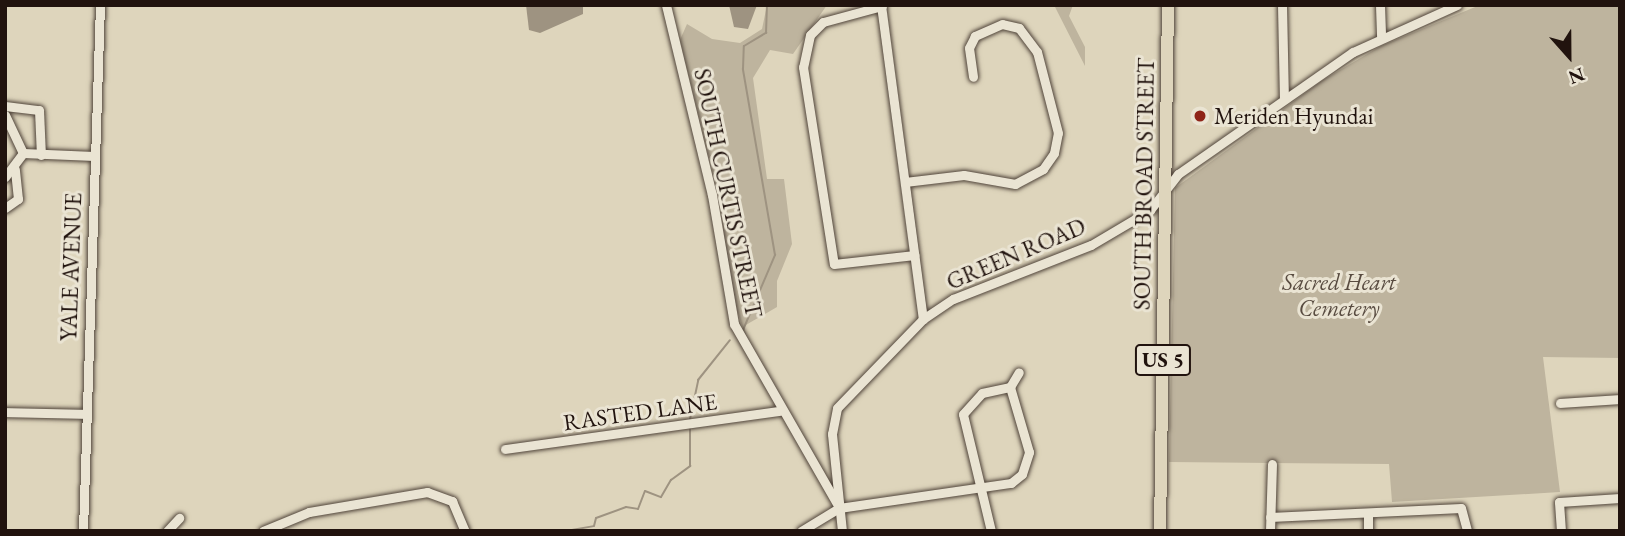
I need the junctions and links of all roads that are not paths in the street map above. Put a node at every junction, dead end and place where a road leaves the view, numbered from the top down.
1 (100, 5) edge
2 (666, 5) edge
3 (1168, 5) edge
4 (1282, 5) edge
5 (1380, 5) edge
6 (1457, 5) edge
7 (881, 6) edge
8 (1381, 38) junction
9 (973, 77) dead end
10 (1284, 98) junction
11 (5, 106) edge
12 (5, 116) edge
13 (23, 153) junction
14 (41, 155) junction
15 (94, 156) junction
16 (15, 169) junction
17 (5, 177) edge
18 (905, 182) junction
19 (1165, 188) junction
20 (5, 208) edge
21 (914, 255) junction
22 (923, 319) junction
23 (1018, 372) dead end
24 (1010, 387) junction
25 (1620, 399) edge
26 (1560, 402) dead end
27 (779, 411) junction
28 (5, 412) edge
29 (86, 414) junction
30 (505, 449) dead end
31 (1272, 464) dead end
32 (983, 488) junction
33 (1620, 498) edge
34 (839, 508) junction
35 (1368, 515) junction
36 (1270, 517) junction
37 (178, 518) dead end
38 (83, 531) edge
39 (167, 531) edge
40 (263, 531) edge
41 (465, 531) edge
42 (801, 531) edge
43 (842, 531) edge
44 (991, 531) edge
45 (1160, 531) edge
46 (1270, 531) edge
47 (1368, 531) edge
48 (1467, 531) edge
49 (1561, 531) edge

1 - 15 street, YALE AVENUE
2 - 27 street, SOUTH CURTIS STREET
3 - 19 main road, SOUTH BROAD STREET / US 5
4 - 10 street
5 - 8 street
6 - 8 street, GREEN ROAD
7 - 18 street
7 - 21 street
8 - 10 street, GREEN ROAD
9 - 18 street
10 - 19 street, GREEN ROAD
11 - 14 street
12 - 13 street
13 - 14 street
13 - 16 street
14 - 15 street
15 - 29 street, YALE AVENUE
16 - 17 street
16 - 20 street
18 - 21 street
19 - 22 street, GREEN ROAD
19 - 45 main road, SOUTH BROAD STREET / US 5
21 - 22 street
22 - 34 street, GREEN ROAD
23 - 24 street
24 - 32 street
24 - 32 street
25 - 26 street
27 - 30 street, RASTED LANE
27 - 34 street, SOUTH CURTIS STREET
28 - 29 street
29 - 38 street, YALE AVENUE
31 - 36 street
32 - 34 street
32 - 44 street
33 - 49 street
34 - 42 street
34 - 43 street, SOUTH CURTIS STREET
35 - 36 street
35 - 47 street
35 - 48 street
36 - 46 street
37 - 39 street
40 - 41 street

